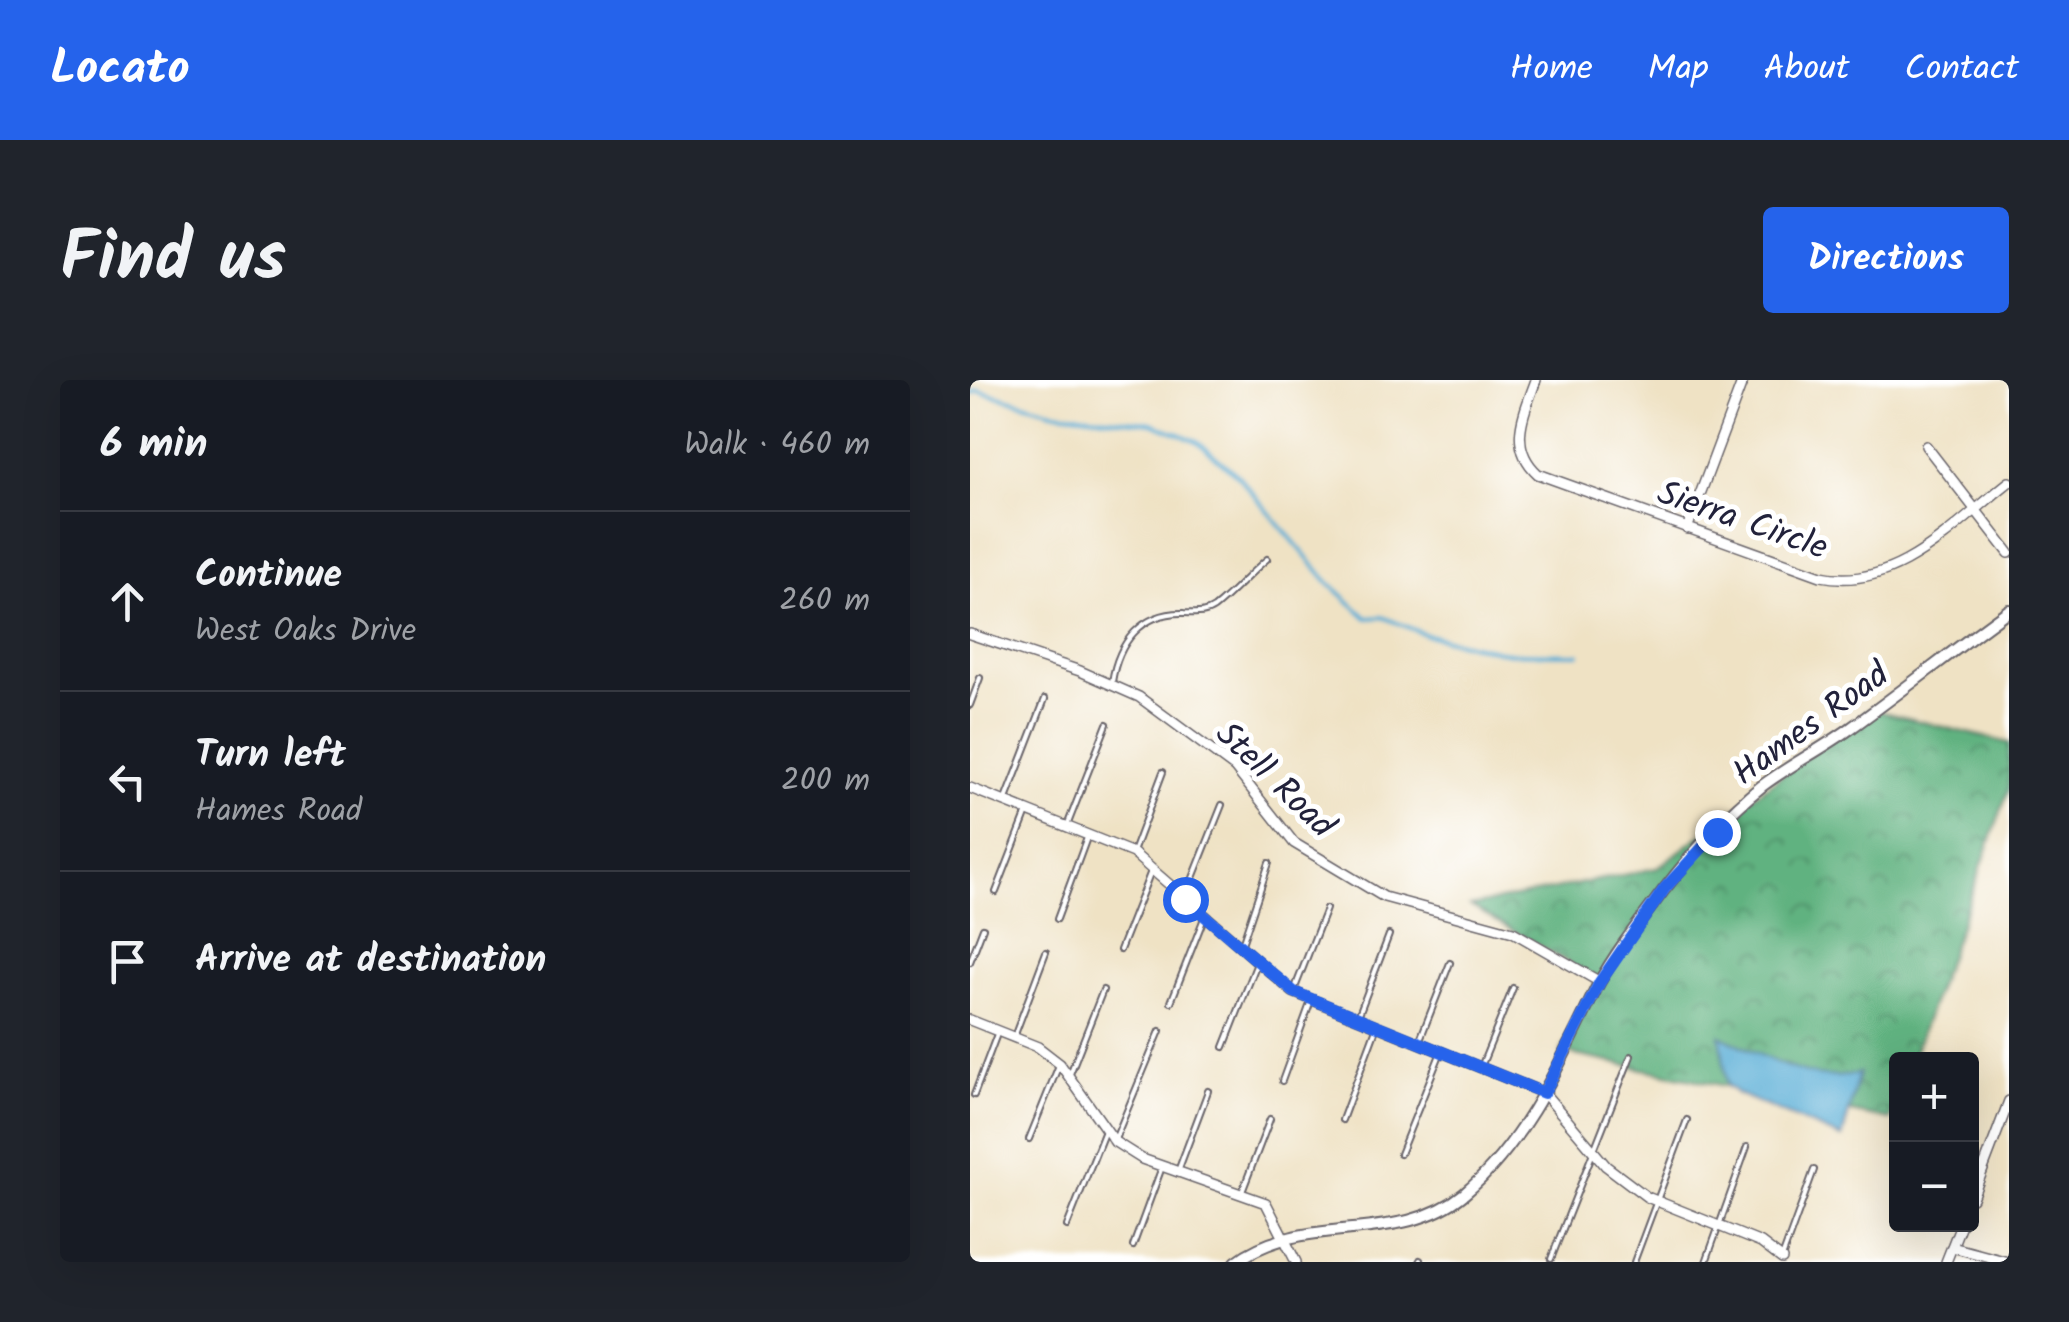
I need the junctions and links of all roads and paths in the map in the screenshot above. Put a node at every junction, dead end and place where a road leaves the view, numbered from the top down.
1 (1536, 380) edge
2 (1743, 380) edge
3 (1926, 446) dead end
4 (2009, 482) edge
5 (1974, 509) junction
6 (1687, 529) junction
7 (2009, 553) edge
8 (1267, 560) dead end
9 (2009, 610) edge
10 (970, 634) edge
11 (980, 678) dead end
12 (1112, 685) junction
13 (1045, 699) dead end
14 (970, 705) edge
15 (1107, 724) dead end
16 (1163, 772) dead end
17 (970, 788) edge
18 (1005, 802) junction
19 (1222, 805) dead end
20 (1027, 810) junction
21 (1067, 826) junction
22 (1088, 834) junction
23 (1133, 852) junction
24 (1269, 863) dead end
25 (1152, 870) junction
26 (996, 892) dead end
27 (1185, 899) junction
28 (1326, 909) dead end
29 (1204, 916) junction
30 (1057, 919) dead end
31 (983, 928) dead end
32 (1389, 935) dead end
33 (1240, 949) junction
34 (1120, 950) dead end
35 (1046, 952) dead end
36 (970, 962) edge
37 (1257, 963) junction
38 (1450, 963) dead end
39 (1600, 982) junction
40 (1513, 988) dead end
41 (1103, 990) dead end
42 (1294, 992) junction
43 (1312, 999) junction
44 (1171, 1002) dead end
45 (1357, 1018) junction
46 (970, 1020) edge
47 (1378, 1026) junction
48 (998, 1031) junction
49 (1160, 1031) dead end
50 (1014, 1038) junction
51 (1419, 1042) junction
52 (1224, 1047) dead end
53 (1442, 1052) junction
54 (1631, 1056) dead end
55 (1060, 1064) junction
56 (1481, 1068) junction
57 (1069, 1075) junction
58 (1282, 1081) dead end
59 (1208, 1091) dead end
60 (1544, 1093) junction
61 (974, 1095) dead end
62 (2009, 1101) edge
63 (1270, 1119) dead end
64 (1342, 1120) dead end
65 (1687, 1120) dead end
66 (1106, 1130) junction
67 (1029, 1139) dead end
68 (1114, 1142) junction
69 (1748, 1146) dead end
70 (1593, 1150) junction
71 (1400, 1154) dead end
72 (1162, 1167) junction
73 (1814, 1170) dead end
74 (1177, 1173) junction
75 (1979, 1180) edge
76 (1242, 1192) junction
77 (1656, 1201) junction
78 (1068, 1226) dead end
79 (1718, 1226) junction
80 (1958, 1232) edge
81 (1286, 1236) junction
82 (1133, 1246) dead end
83 (1952, 1247) junction
84 (1551, 1258) dead end
85 (1781, 1261) edge
86 (1236, 1262) edge
87 (1296, 1262) edge
88 (1634, 1262) edge
89 (1706, 1262) edge
90 (1946, 1262) edge
91 (2008, 1262) edge

1 - 6 street, Sierra Circle
2 - 6 street
3 - 5 street
4 - 5 street, Sierra Circle
5 - 6 street, Sierra Circle
5 - 7 street
8 - 12 lane
9 - 39 street, Hames Road
10 - 12 street, Stell Road
11 - 14 lane
12 - 39 street, Stell Road
13 - 18 lane
15 - 21 lane
16 - 23 lane
17 - 18 street
18 - 20 street
19 - 27 lane
20 - 21 street
20 - 26 lane
21 - 22 street
22 - 23 street
22 - 30 lane
23 - 25 street
24 - 33 lane
25 - 27 street
25 - 34 lane
27 - 29 street
28 - 42 lane
29 - 33 street
29 - 44 lane
31 - 36 lane
32 - 45 lane
33 - 37 street
35 - 50 lane
37 - 42 street
37 - 52 lane
38 - 51 lane
39 - 60 street, Hames Road
40 - 56 lane
41 - 57 lane
42 - 43 street
43 - 45 street
43 - 58 lane
45 - 47 street
46 - 48 street
47 - 51 street
47 - 64 lane
48 - 50 street
48 - 61 lane
49 - 68 lane
50 - 55 street
51 - 53 street
53 - 56 street
53 - 71 lane
54 - 70 lane
55 - 57 street
55 - 67 lane
56 - 60 street
57 - 66 street
59 - 74 lane
60 - 70 street
60 - 81 street, Hames Road
62 - 75 street
63 - 76 lane
65 - 77 lane
66 - 68 street
66 - 78 lane
68 - 72 street
69 - 79 lane
70 - 77 street
70 - 84 lane
72 - 74 street
72 - 82 lane
73 - 85 lane
74 - 76 street
76 - 81 street
77 - 79 street
77 - 88 lane
79 - 85 street
79 - 89 lane
80 - 83 street
81 - 86 street, Hames Road
81 - 87 street
83 - 90 street
83 - 91 street

